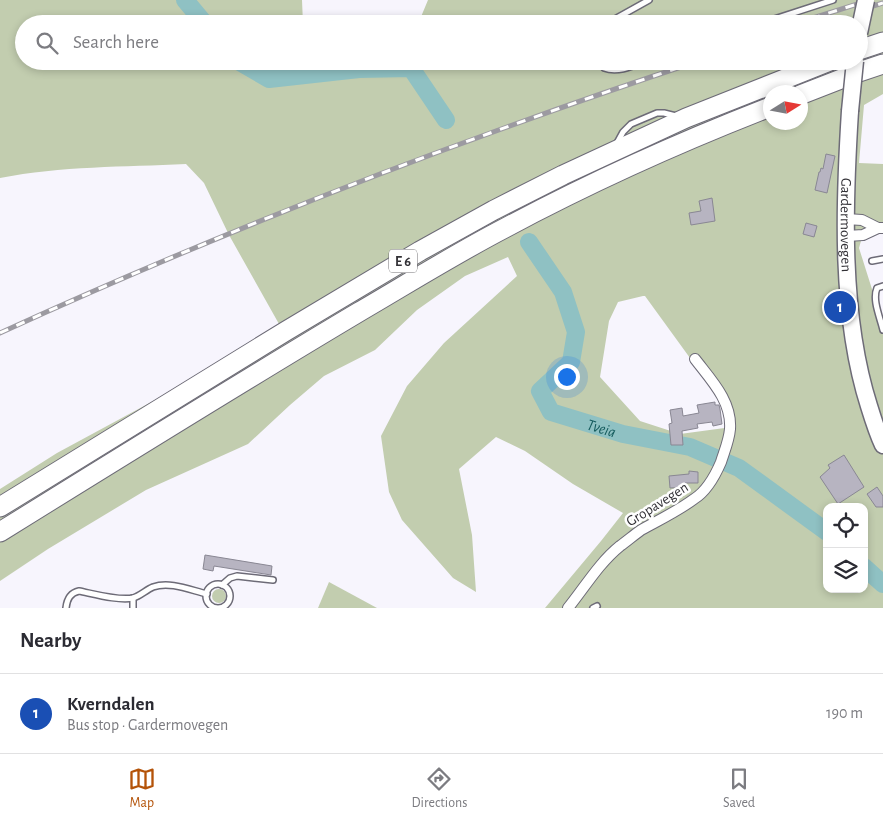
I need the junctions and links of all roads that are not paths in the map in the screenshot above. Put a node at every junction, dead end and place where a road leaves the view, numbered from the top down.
1 (650, 0) edge
2 (833, 0) edge
3 (866, 0) edge
4 (622, 15) edge
5 (787, 15) edge
6 (863, 15) edge
7 (883, 42) edge
8 (868, 47) edge
9 (883, 64) edge
10 (868, 69) edge
11 (807, 70) edge
12 (854, 70) edge
13 (865, 70) edge
14 (808, 92) edge
15 (763, 110) edge
16 (846, 219) junction
17 (880, 228) edge
18 (847, 236) junction
19 (883, 259) edge
20 (872, 261) dead end
21 (883, 286) edge
22 (883, 330) edge
23 (695, 359) dead end
24 (883, 445) edge
25 (0, 507) edge
26 (0, 532) edge
27 (273, 580) dead end
28 (222, 585) junction
29 (206, 594) junction
30 (133, 598) junction
31 (228, 602) junction
32 (66, 608) edge
33 (133, 608) edge
34 (232, 608) edge
35 (568, 608) edge

1 - 4 lane
2 - 5 lane
3 - 6 main road, bridge
7 - 8 highway
9 - 10 highway
11 - 25 highway, E 6
12 - 16 main road, Gardermovegen, bridge
13 - 14 highway
15 - 26 highway, E 6
16 - 17 street
16 - 18 main road, Gardermovegen
17 - 18 street
18 - 24 main road, Gardermovegen
19 - 20 lane
21 - 22 lane
23 - 35 street, Gropavegen
27 - 28 lane
28 - 29 lane
28 - 31 lane
29 - 30 lane
29 - 31 lane
30 - 32 lane
30 - 33 lane
31 - 34 lane

